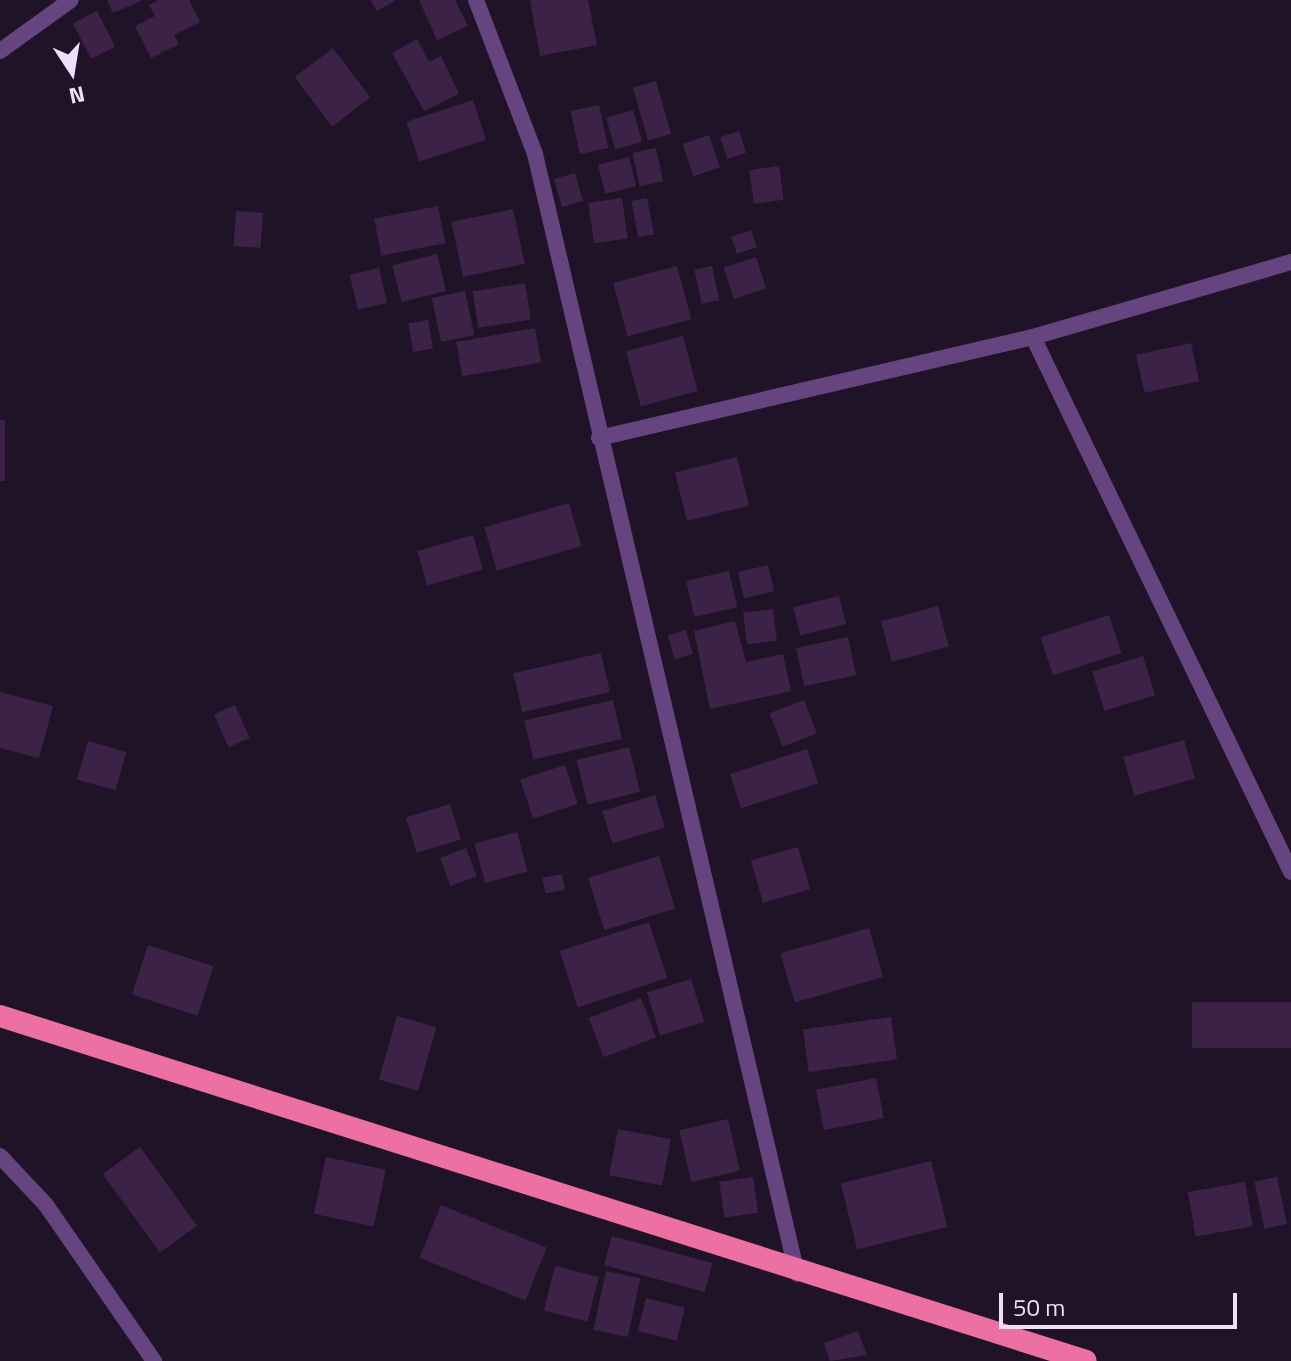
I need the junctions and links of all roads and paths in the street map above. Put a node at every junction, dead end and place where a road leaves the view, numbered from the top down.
1 (71, 0) edge
2 (476, 0) edge
3 (0, 51) edge
4 (1291, 262) edge
5 (1033, 337) junction
6 (599, 438) junction
7 (1291, 872) edge
8 (0, 1016) edge
9 (0, 1156) edge
10 (797, 1274) junction
11 (154, 1361) edge
12 (1086, 1361) edge

1 - 3 street
2 - 6 street
4 - 5 street
5 - 6 street
5 - 7 street
6 - 10 street
8 - 10 highway
9 - 11 street
10 - 12 highway

